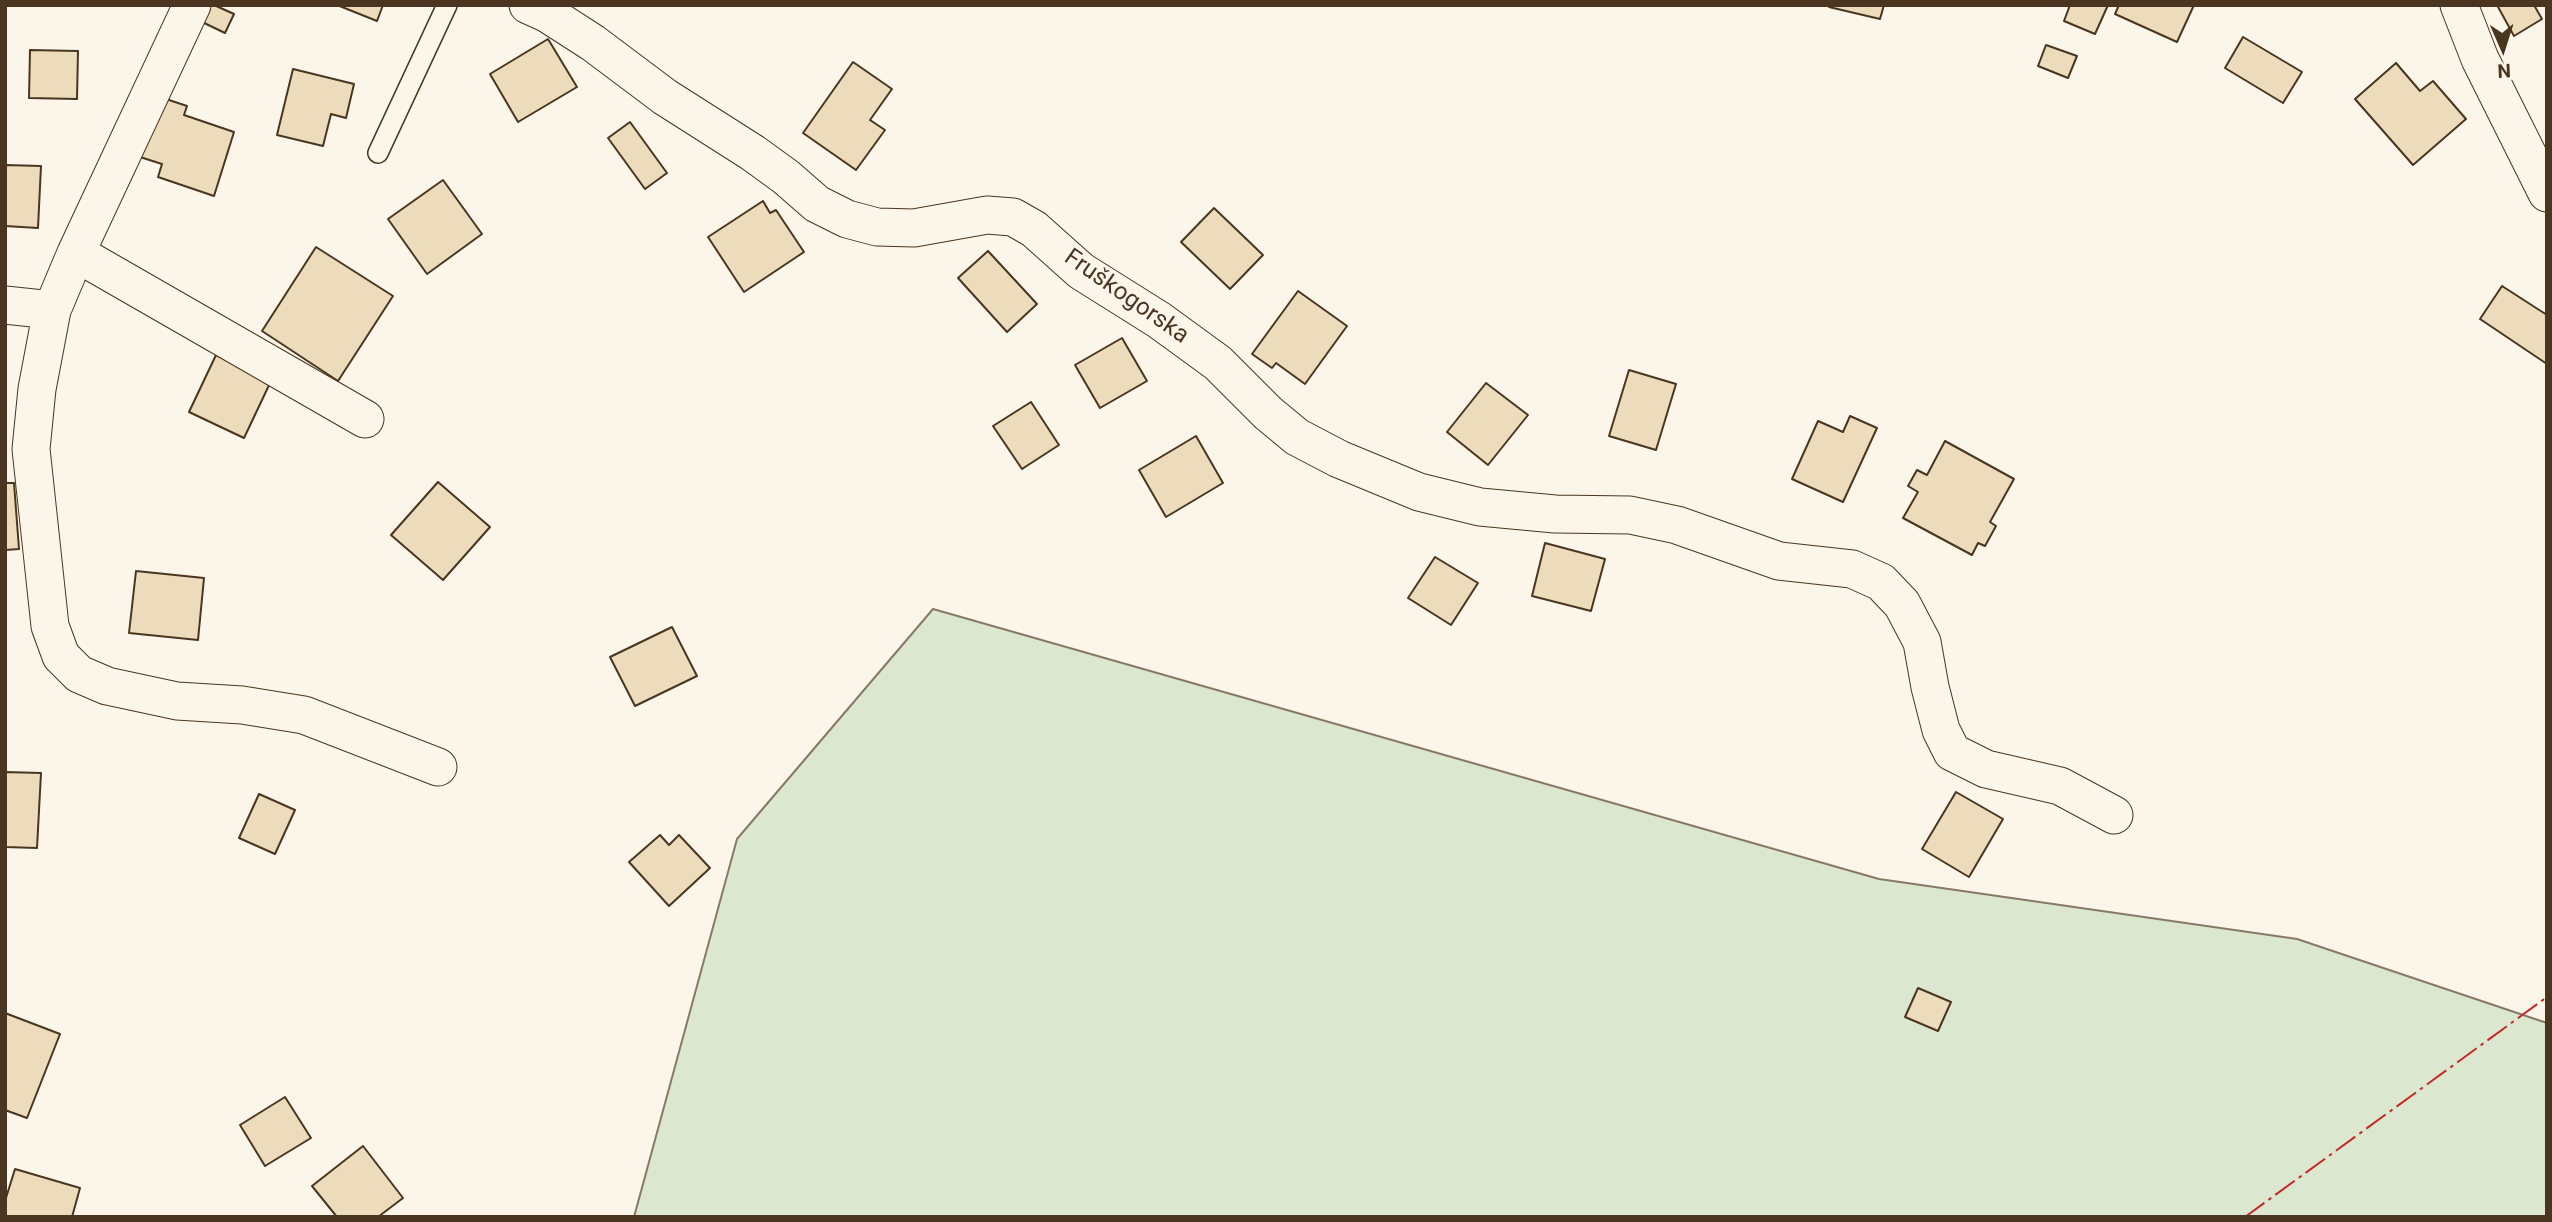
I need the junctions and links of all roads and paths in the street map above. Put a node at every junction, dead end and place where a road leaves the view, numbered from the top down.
1 (192, 5) edge
2 (447, 5) edge
3 (528, 5) edge
4 (2459, 5) edge
5 (378, 153) dead end
6 (2547, 193) edge
7 (76, 253) junction
8 (5, 305) edge
9 (52, 310) junction
10 (365, 418) dead end
11 (438, 767) dead end
12 (2114, 816) dead end

1 - 7 street
2 - 5 lane
3 - 12 street, Fruškogorska
4 - 6 street
7 - 9 street
7 - 10 street
8 - 9 street
9 - 11 street

